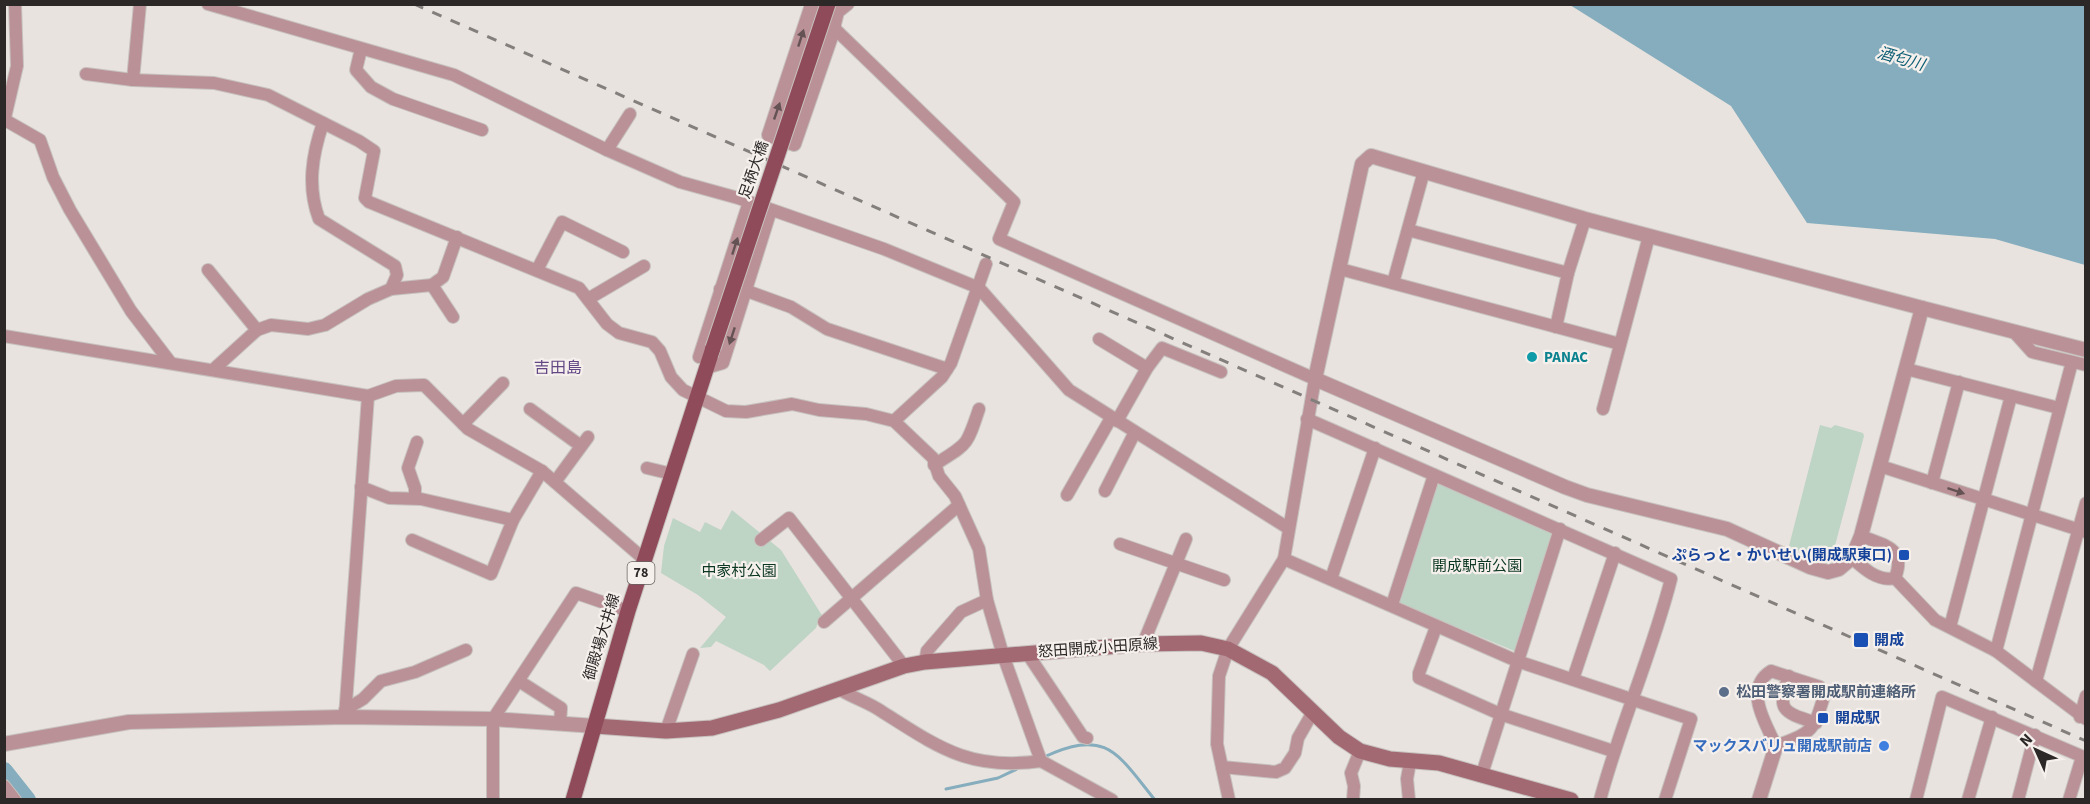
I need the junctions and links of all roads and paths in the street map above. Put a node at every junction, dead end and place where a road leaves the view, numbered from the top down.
1 (15, 4) edge
2 (140, 4) edge
3 (208, 4) edge
4 (812, 4) edge
5 (838, 7) edge
6 (834, 28) junction
7 (361, 49) junction
8 (86, 74) dead end
9 (133, 80) junction
10 (6, 101) edge
11 (630, 114) dead end
12 (5, 121) edge
13 (323, 123) junction
14 (482, 130) dead end
15 (783, 140) junction
16 (607, 150) junction
17 (1424, 171) junction
18 (749, 202) junction
19 (771, 210) junction
20 (1585, 219) junction
21 (1408, 230) junction
22 (1649, 236) junction
23 (457, 237) junction
24 (623, 252) dead end
25 (986, 264) dead end
26 (644, 266) dead end
27 (1340, 269) junction
28 (208, 270) dead end
29 (537, 270) junction
30 (1568, 273) junction
31 (1393, 283) junction
32 (432, 285) junction
33 (978, 288) junction
34 (391, 289) junction
35 (720, 290) junction
36 (747, 291) junction
37 (588, 299) junction
38 (1922, 308) junction
39 (453, 316) dead end
40 (1556, 327) junction
41 (256, 330) junction
42 (2014, 332) junction
43 (4, 336) edge
44 (1099, 339) dead end
45 (1620, 344) junction
46 (713, 348) joint
47 (2085, 350) edge
48 (170, 362) junction
49 (2072, 362) junction
50 (702, 363) junction
51 (2085, 365) edge
52 (1147, 368) junction
53 (214, 369) junction
54 (947, 369) junction
55 (1906, 369) junction
56 (1221, 372) dead end
57 (1315, 379) junction
58 (1959, 382) junction
59 (503, 383) dead end
60 (368, 396) junction
61 (2011, 396) junction
62 (696, 397) junction
63 (2059, 408) junction
64 (530, 409) dead end
65 (979, 409) dead end
66 (1602, 409) dead end
67 (1114, 419) junction
68 (1307, 419) junction
69 (894, 421) junction
70 (463, 424) junction
71 (1135, 432) junction
72 (417, 442) dead end
73 (1375, 448) junction
74 (934, 465) junction
75 (1880, 466) junction
76 (647, 468) dead end
77 (542, 471) junction
78 (672, 474) junction
79 (1434, 475) junction
80 (555, 482) junction
81 (1932, 483) junction
82 (361, 487) junction
83 (1106, 491) dead end
84 (1067, 495) dead end
85 (415, 498) junction
86 (1983, 500) junction
87 (2085, 503) edge
88 (959, 505) junction
89 (2032, 515) junction
90 (513, 520) junction
91 (1288, 528) junction
92 (1560, 529) junction
93 (2082, 531) edge
94 (1861, 536) junction
95 (1186, 539) dead end
96 (412, 540) dead end
97 (761, 540) dead end
98 (1120, 544) dead end
99 (1614, 553) junction
100 (1852, 558) junction
101 (1284, 559) junction
102 (645, 560) junction
103 (1175, 564) junction
104 (1895, 578) junction
105 (1331, 579) junction
106 (1224, 580) dead end
107 (851, 599) junction
108 (987, 600) junction
109 (1392, 605) junction
110 (628, 611) junction
111 (824, 622) dead end
112 (1436, 627) junction
113 (1950, 627) junction
114 (1143, 644) junction
115 (1228, 649) junction
116 (466, 650) dead end
117 (1996, 651) junction
118 (1027, 653) junction
119 (693, 654) dead end
120 (1003, 655) junction
121 (1517, 661) junction
122 (924, 662) junction
123 (904, 666) junction
124 (1789, 676) junction
125 (1573, 679) junction
126 (519, 681) junction
127 (2036, 681) junction
128 (840, 689) junction
129 (2085, 696) edge
130 (1633, 699) junction
131 (1313, 712) junction
132 (345, 714) junction
133 (1500, 714) junction
134 (1992, 717) junction
135 (2083, 718) edge
136 (493, 719) junction
137 (561, 723) junction
138 (1816, 723) junction
139 (595, 726) junction
140 (666, 731) junction
141 (2035, 735) junction
142 (1088, 738) dead end
143 (4, 744) edge
144 (1776, 746) junction
145 (1360, 751) junction
146 (1613, 751) junction
147 (2084, 757) edge
148 (1041, 761) junction
149 (1410, 762) junction
150 (1222, 766) junction
151 (1482, 774) junction
152 (4, 786) edge
153 (15, 800) edge
154 (494, 800) edge
155 (573, 800) edge
156 (1112, 800) edge
157 (1228, 800) edge
158 (1353, 800) edge
159 (1409, 800) edge
160 (1570, 800) edge
161 (1600, 800) edge
162 (1665, 800) edge
163 (1759, 800) edge
164 (1916, 800) edge
165 (1968, 800) edge
166 (2019, 800) edge
167 (2069, 800) edge

1 - 10 street
2 - 9 street
3 - 7 street
4 - 5 street
15 -> 4 street
5 - 6 street
5 - 15 main road, 足柄大橋 / 78, bridge
6 - 15 street
6 - 57 street
7 - 14 street
7 - 16 street
8 - 9 street
9 - 13 street
10 - 12 street
11 - 16 street
12 - 48 street
13 - 23 street
13 - 34 street
15 - 46 main road, 足柄大橋 / 78, bridge
16 - 18 street
17 - 20 street
17 - 21 street
17 - 27 street
18 - 19 street
35 -> 18 street
19 - 33 street
19 - 36 street
20 - 22 street
20 - 30 street
21 - 30 street
21 - 31 street
22 - 38 street
22 - 45 street
23 - 29 street
23 - 32 street
24 - 29 street
25 - 33 street
26 - 37 street
27 - 31 street
27 - 57 street
28 - 41 street
29 - 37 street
30 - 40 street
31 - 40 street
32 - 34 street
32 - 39 street
33 - 54 street
33 - 67 street
34 - 41 street
35 - 36 street
35 - 50 street
36 -> 50 street
36 - 54 street
37 - 62 street
38 - 42 street
38 - 55 street
40 - 45 street
41 - 53 street
42 - 47 street
42 - 49 street
43 - 48 street
44 - 52 street
45 - 66 street
46 - 50 main road, 御殿場大井線 / 78
48 - 53 street
49 - 51 street
49 - 63 street
50 - 62 main road, 御殿場大井線 / 78
52 - 56 street
52 - 67 street
53 - 60 street
54 - 69 street
55 - 58 street
55 - 75 street
57 - 68 street
57 - 100 street
58 - 61 street
58 - 81 street
59 - 70 street
60 - 70 street
60 - 82 street
61 - 63 street
61 - 86 street
62 - 69 street
62 - 78 main road, 御殿場大井線 / 78
63 - 89 street
64 - 80 street
65 - 74 street
67 - 71 street
67 - 84 street
68 - 73 street
68 - 91 street
69 - 74 street
70 - 77 street
71 - 83 street
71 - 91 street
72 - 85 street
73 - 79 street
73 - 105 street
74 - 88 street
75 - 81 street
75 - 94 street
76 - 78 street
77 - 80 street
77 - 90 street
78 - 102 main road, 御殿場大井線 / 78
79 - 92 street
79 - 109 street
80 - 102 street
81 -> 86 street
82 - 85 street
82 - 132 street
85 - 90 street
86 - 89 street
86 - 113 street
87 - 93 street
88 - 107 street
88 - 108 street
89 - 93 street
89 - 117 street
90 - 96 street
91 - 101 street
92 - 99 street
92 - 121 street
93 - 127 street
94 - 100 street
94 - 104 street
95 - 103 street
97 - 107 street
98 - 103 street
99 - 125 street
99 - 130 street
100 - 104 street
101 - 105 street
101 - 115 street
102 - 110 main road, 御殿場大井線 / 78
103 - 106 street
103 - 114 street
104 - 113 street
105 - 109 street
107 - 111 street
107 - 123 street
108 - 120 street
108 - 122 street
109 - 112 street
110 - 126 street
110 - 139 main road, 御殿場大井線 / 78
112 - 121 street
112 - 133 street
113 - 117 street
114 - 115 main road, 怒田開成小田原線
114 - 118 main road, 怒田開成小田原線
115 - 131 main road, 怒田開成小田原線
115 - 150 street
116 - 132 street
117 - 127 street
118 - 120 main road, 怒田開成小田原線
118 - 142 street
119 - 140 street
120 - 122 main road, 怒田開成小田原線
120 - 148 street
121 - 125 street
121 - 133 street
122 - 123 main road, 怒田開成小田原線
123 - 128 main road, 怒田開成小田原線
124 - 138 street
124 - 138 street
124 - 144 street
125 - 130 street
126 - 136 street
126 - 137 street
127 - 135 street
128 - 140 main road, 怒田開成小田原線
128 - 148 street
129 - 135 street
130 - 146 street
130 - 162 street
131 - 145 main road, 怒田開成小田原線
131 - 150 street
132 - 136 street
132 - 143 street
133 - 146 street
133 - 151 street
134 - 141 street
134 - 164 street
134 - 165 street
136 - 137 street
136 - 154 street
137 - 139 street
138 - 144 street
139 - 140 main road, 怒田開成小田原線
139 - 155 main road, 御殿場大井線 / 78
141 - 147 street
141 - 166 street
144 - 163 street
145 - 149 main road, 怒田開成小田原線
145 - 158 street
146 - 161 street
147 - 167 street
148 - 156 street
149 - 151 main road, 怒田開成小田原線
149 - 159 street
150 - 157 street
151 - 160 main road, 怒田開成小田原線
152 - 153 street

